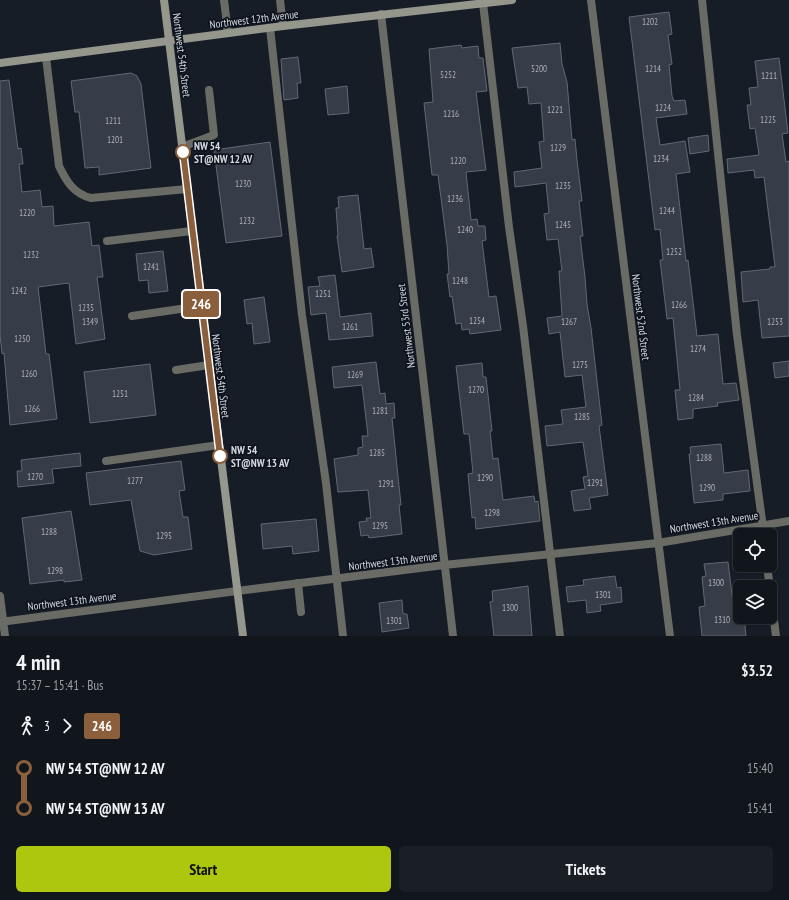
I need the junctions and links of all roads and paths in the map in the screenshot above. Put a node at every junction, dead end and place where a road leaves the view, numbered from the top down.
1 (164, 0) edge
2 (224, 0) edge
3 (280, 0) edge
4 (512, 0) edge
5 (591, 0) edge
6 (702, 0) edge
7 (483, 3) junction
8 (443, 4) edge
9 (381, 14) junction
10 (283, 26) junction
11 (270, 28) junction
12 (228, 33) junction
13 (168, 40) junction
14 (46, 57) junction
15 (0, 63) edge
16 (209, 90) dead end
17 (182, 146) junction
18 (187, 189) junction
19 (192, 231) junction
20 (108, 241) dead end
21 (202, 306) junction
22 (132, 316) dead end
23 (209, 365) junction
24 (176, 370) dead end
25 (219, 445) junction
26 (106, 461) dead end
27 (789, 521) edge
28 (762, 525) junction
29 (763, 528) edge
30 (658, 543) junction
31 (550, 554) junction
32 (444, 566) junction
33 (768, 572) edge
34 (336, 579) junction
35 (298, 583) junction
36 (237, 591) junction
37 (0, 596) edge
38 (301, 612) dead end
39 (2, 622) edge
40 (5, 636) edge
41 (242, 636) edge
42 (343, 636) edge
43 (453, 636) edge
44 (560, 636) edge
45 (670, 636) edge
46 (776, 636) edge

1 - 13 main road, Northwest 54th Street
2 - 12 street
3 - 10 street
4 - 7 main road, Northwest 12th Avenue
5 - 30 street, Northwest 52nd Street
6 - 28 street
7 - 8 main road, Northwest 12th Avenue
7 - 31 street
8 - 9 main road, Northwest 12th Avenue
9 - 10 main road, Northwest 12th Avenue
9 - 32 street, Northwest 53rd Street
10 - 11 main road, Northwest 12th Avenue
11 - 12 main road, Northwest 12th Avenue
11 - 34 street
12 - 13 main road, Northwest 12th Avenue
13 - 14 main road, Northwest 12th Avenue
13 - 17 main road, Northwest 54th Street
14 - 15 main road, Northwest 12th Avenue
14 - 18 street
16 - 17 street
17 - 18 main road, Northwest 54th Street
18 - 19 main road, Northwest 54th Street
19 - 20 street
19 - 21 main road, Northwest 54th Street
21 - 22 street
21 - 23 main road, Northwest 54th Street
23 - 24 street
23 - 25 main road, Northwest 54th Street
25 - 26 street
25 - 36 main road, Northwest 54th Street
27 - 28 street, Northwest 13th Avenue
28 - 29 street
28 - 30 street, Northwest 13th Avenue
30 - 31 street, Northwest 13th Avenue
30 - 45 street, Northwest 52nd Street
31 - 32 street, Northwest 13th Avenue
31 - 44 street
32 - 34 street, Northwest 13th Avenue
32 - 43 street, Northwest 53rd Street
33 - 46 street
34 - 35 street, Northwest 13th Avenue
34 - 42 street
35 - 36 street, Northwest 13th Avenue
35 - 38 street
36 - 39 street, Northwest 13th Avenue
36 - 41 main road, Northwest 54th Street
37 - 39 street
39 - 40 street

